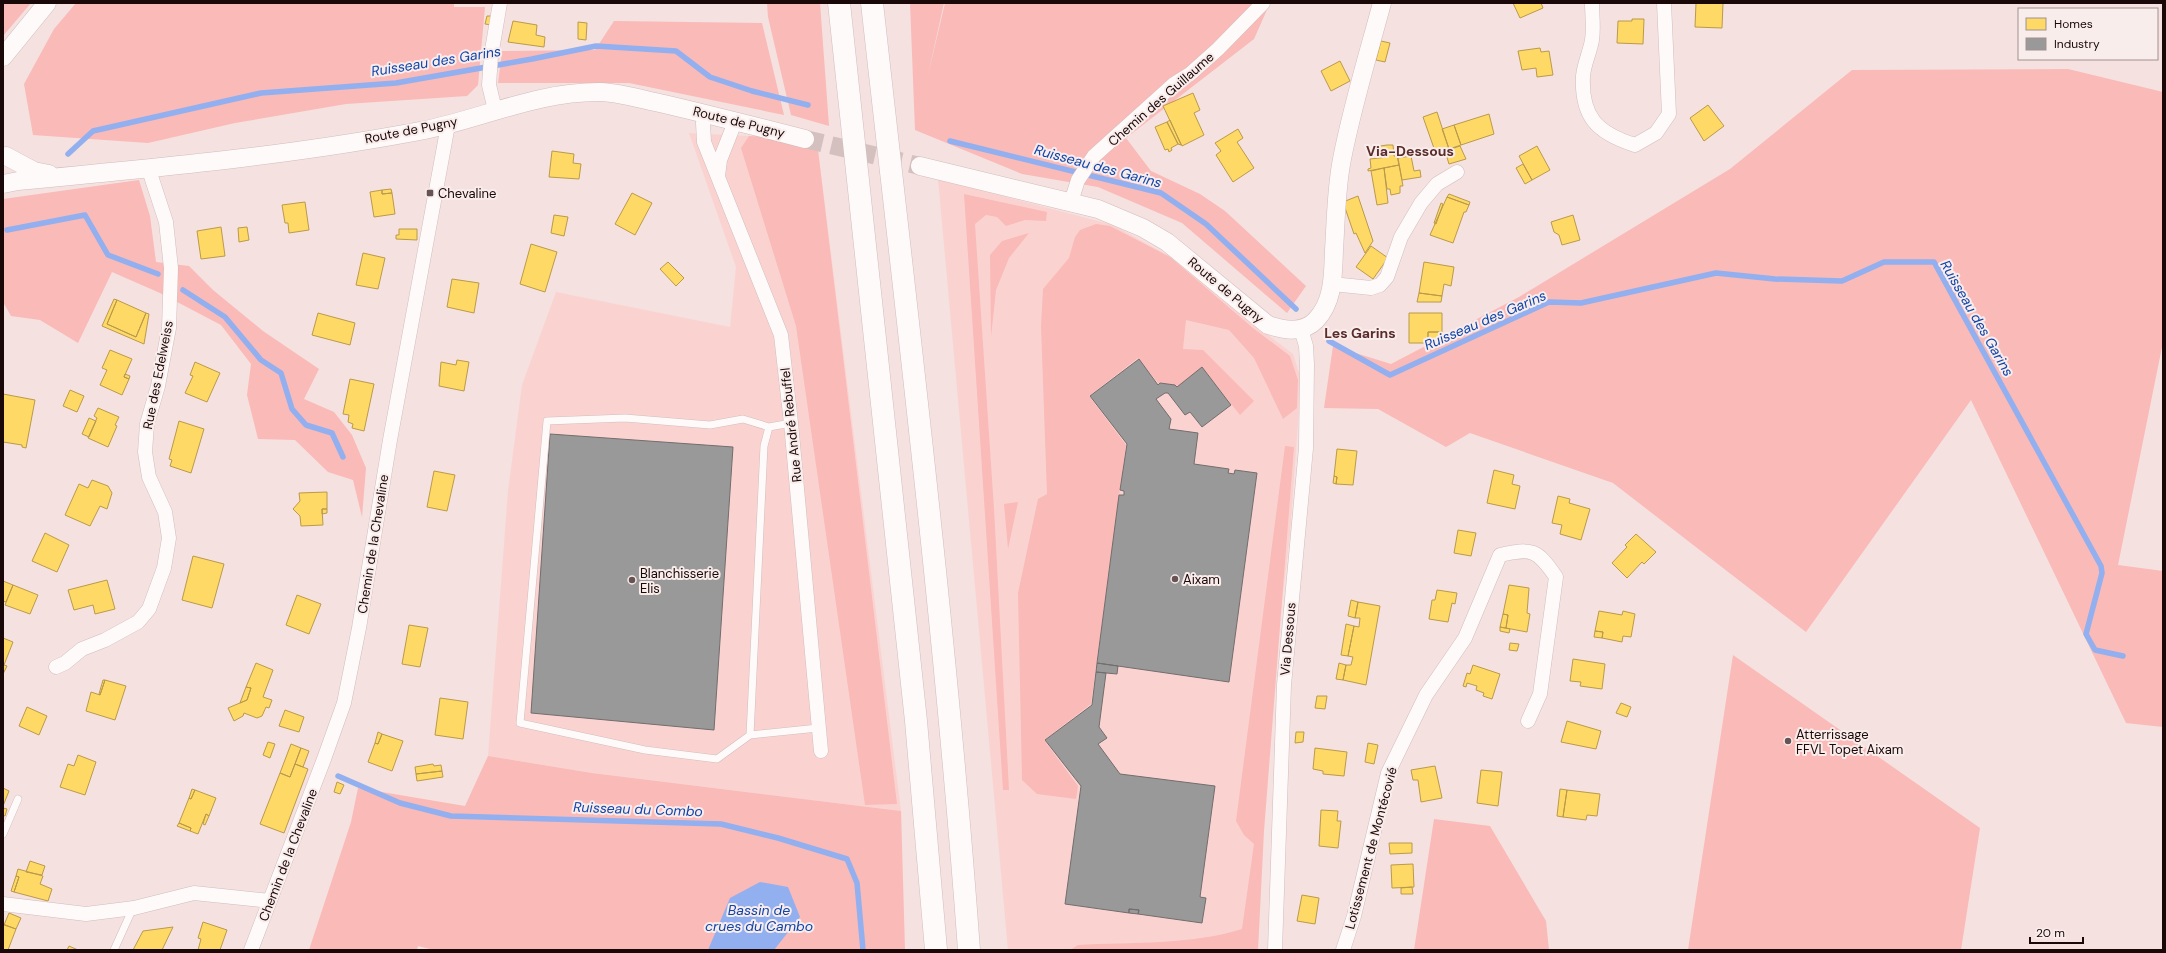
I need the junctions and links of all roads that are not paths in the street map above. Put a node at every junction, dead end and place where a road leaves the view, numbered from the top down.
1 (47, 3) edge
2 (500, 3) edge
3 (839, 3) edge
4 (872, 3) edge
5 (1382, 3) edge
6 (1592, 3) edge
7 (1664, 3) edge
8 (1263, 4) edge
9 (3, 57) edge
10 (495, 110) junction
11 (705, 113) junction
12 (735, 122) junction
13 (448, 124) junction
14 (805, 139) tunnel mouth
15 (5, 152) edge
16 (920, 166) tunnel mouth
17 (149, 170) junction
18 (1457, 172) dead end
19 (59, 176) junction
20 (718, 176) junction
21 (3, 179) edge
22 (3, 184) edge
23 (1071, 202) junction
24 (1332, 284) junction
25 (1301, 328) junction
26 (791, 422) junction
27 (769, 427) junction
28 (56, 667) dead end
29 (1528, 721) dead end
30 (818, 728) junction
31 (750, 735) junction
32 (821, 751) dead end
33 (18, 799) dead end
34 (3, 834) edge
35 (270, 901) junction
36 (3, 904) edge
37 (134, 908) junction
38 (114, 950) edge
39 (250, 950) edge
40 (936, 950) edge
41 (969, 950) edge
42 (1275, 950) edge
43 (1343, 950) edge

1 - 9 street
2 - 10 street
3 - 40 highway
4 - 41 highway
5 - 24 street, Route de Pugny
6 - 7 street
8 - 23 street, Chemin des Guillaume
10 - 11 street, Route de Pugny
10 - 13 street, Route de Pugny
11 - 12 street, Route de Pugny
11 - 20 street, Rue André Rebuffel
12 - 14 street, Route de Pugny
12 - 20 street
13 - 17 street, Route de Pugny
13 - 35 street, Chemin de la Chevaline
15 - 19 street, Route de Pugny
15 - 21 street
16 - 23 street, Route de Pugny
17 - 19 street, Route de Pugny
17 - 28 street, Rue des Edelweiss
18 - 24 street
19 - 22 street, Route de Pugny
20 - 26 street, Rue André Rebuffel
23 - 25 street, Route de Pugny
24 - 25 street, Route de Pugny
25 - 42 street, Via Dessous
26 - 27 lane
26 - 30 street, Rue André Rebuffel
27 - 31 lane
27 - 31 lane
29 - 43 street, Lotissement de Montécovié
30 - 31 lane
30 - 32 street, Rue André Rebuffel
33 - 34 lane
35 - 37 street
35 - 39 street, Chemin de la Chevaline
36 - 37 street
37 - 38 lane

